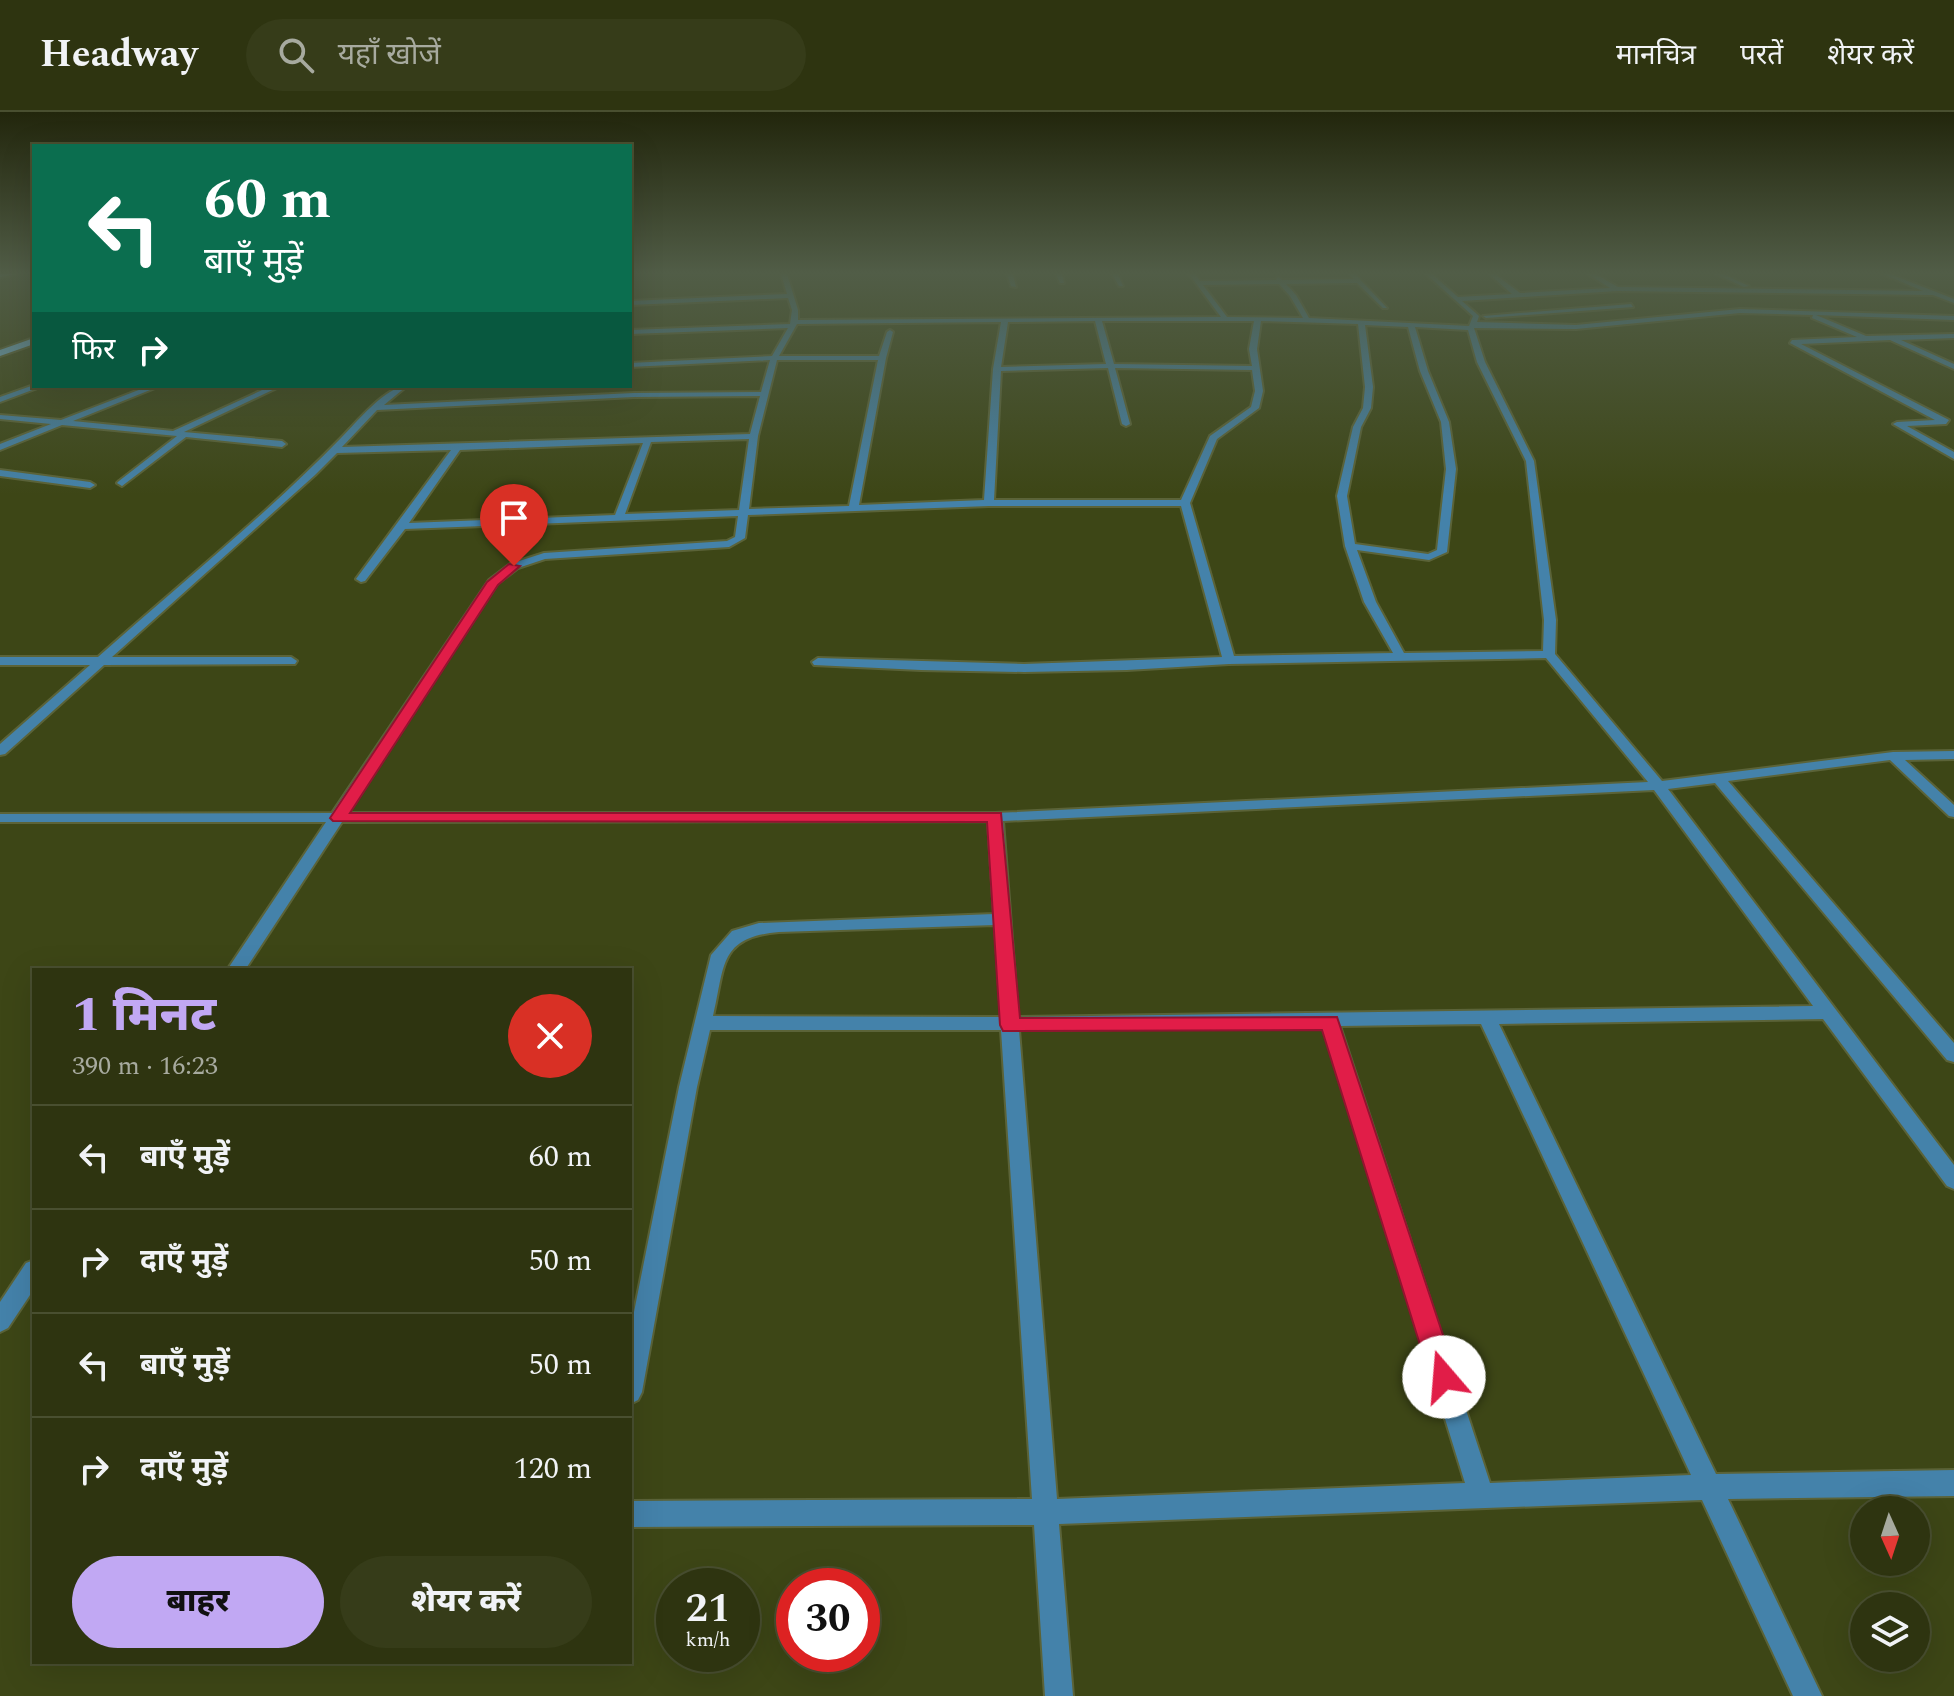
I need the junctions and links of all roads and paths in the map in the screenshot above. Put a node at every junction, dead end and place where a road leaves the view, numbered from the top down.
1 (780, 348) edge
2 (885, 348) edge
3 (1000, 348) edge
4 (1105, 348) edge
5 (1253, 348) edge
6 (1364, 348) edge
7 (1417, 348) edge
8 (1478, 348) edge
9 (1804, 348) edge
10 (1913, 348) edge
11 (774, 358) junction
12 (882, 358) junction
13 (632, 365) edge
14 (1109, 366) junction
15 (1954, 367) edge
16 (1256, 368) junction
17 (997, 369) junction
18 (33, 388) edge
19 (150, 388) edge
20 (273, 388) edge
21 (400, 388) edge
22 (765, 394) junction
23 (0, 400) edge
24 (375, 408) junction
25 (0, 417) edge
26 (1950, 422) edge
27 (59, 423) junction
28 (1126, 424) dead end
29 (171, 435) junction
30 (183, 436) junction
31 (754, 436) junction
32 (648, 440) junction
33 (282, 444) dead end
34 (0, 447) edge
35 (457, 447) junction
36 (334, 450) junction
37 (1954, 456) edge
38 (0, 473) edge
39 (122, 483) dead end
40 (90, 485) dead end
41 (989, 503) junction
42 (1185, 503) junction
43 (854, 507) junction
44 (745, 511) junction
45 (619, 516) junction
46 (402, 526) junction
47 (1350, 546) junction
48 (361, 579) dead end
49 (1549, 654) junction
50 (1400, 656) junction
51 (1229, 660) junction
52 (0, 661) edge
53 (291, 661) dead end
54 (101, 662) junction
55 (818, 662) dead end
56 (0, 751) edge
57 (1954, 755) edge
58 (1893, 756) junction
59 (1718, 778) junction
60 (1658, 786) junction
61 (1954, 813) edge
62 (995, 817) junction
63 (0, 818) edge
64 (339, 818) junction
65 (1003, 919) junction
66 (237, 968) edge
67 (1829, 1012) junction
68 (1487, 1017) junction
69 (1330, 1022) junction
70 (703, 1023) junction
71 (1010, 1025) junction
72 (1954, 1055) edge
73 (1954, 1180) edge
74 (32, 1273) edge
75 (0, 1321) edge
76 (632, 1381) edge
77 (1954, 1483) edge
78 (1709, 1487) junction
79 (1482, 1496) junction
80 (1046, 1512) junction
81 (632, 1514) edge
82 (1059, 1696) edge
83 (1808, 1696) edge

1 - 11 street
2 - 12 street
3 - 17 street
4 - 14 street
5 - 16 street
6 - 47 street
7 - 47 street
8 - 49 street
9 - 26 street
10 - 15 street
11 - 12 street
11 - 13 street
11 - 22 street
12 - 43 street
14 - 16 street
14 - 17 street
14 - 28 street
16 - 42 street
17 - 41 street
18 - 23 street
19 - 27 street
20 - 29 street
21 - 24 street
22 - 24 street
22 - 31 street
24 - 36 street
25 - 27 street
26 - 37 street
27 - 29 street
27 - 34 street
29 - 30 street
30 - 33 street
30 - 39 street
31 - 32 street
31 - 44 street
32 - 35 street
32 - 45 street
35 - 36 street
35 - 46 street
36 - 54 street
38 - 40 street
41 - 42 street
41 - 43 street
42 - 51 street
43 - 44 street
44 - 45 street
44 - 64 street
45 - 46 street
46 - 48 street
47 - 50 street
49 - 50 street
49 - 60 street
50 - 51 street
51 - 55 street
52 - 54 street
53 - 54 street
54 - 56 street
57 - 58 street
58 - 59 street
58 - 61 street
59 - 60 street
59 - 72 street
60 - 62 street
60 - 67 street
62 - 64 street
62 - 65 street
63 - 64 street
64 - 66 street
65 - 70 street
65 - 71 street
67 - 68 street
67 - 73 street
68 - 69 street
68 - 78 street
69 - 71 street
69 - 79 street
70 - 71 street
70 - 76 street
71 - 80 street
74 - 75 street
77 - 78 street
78 - 79 street
78 - 83 street
79 - 80 street
80 - 81 street
80 - 82 street

